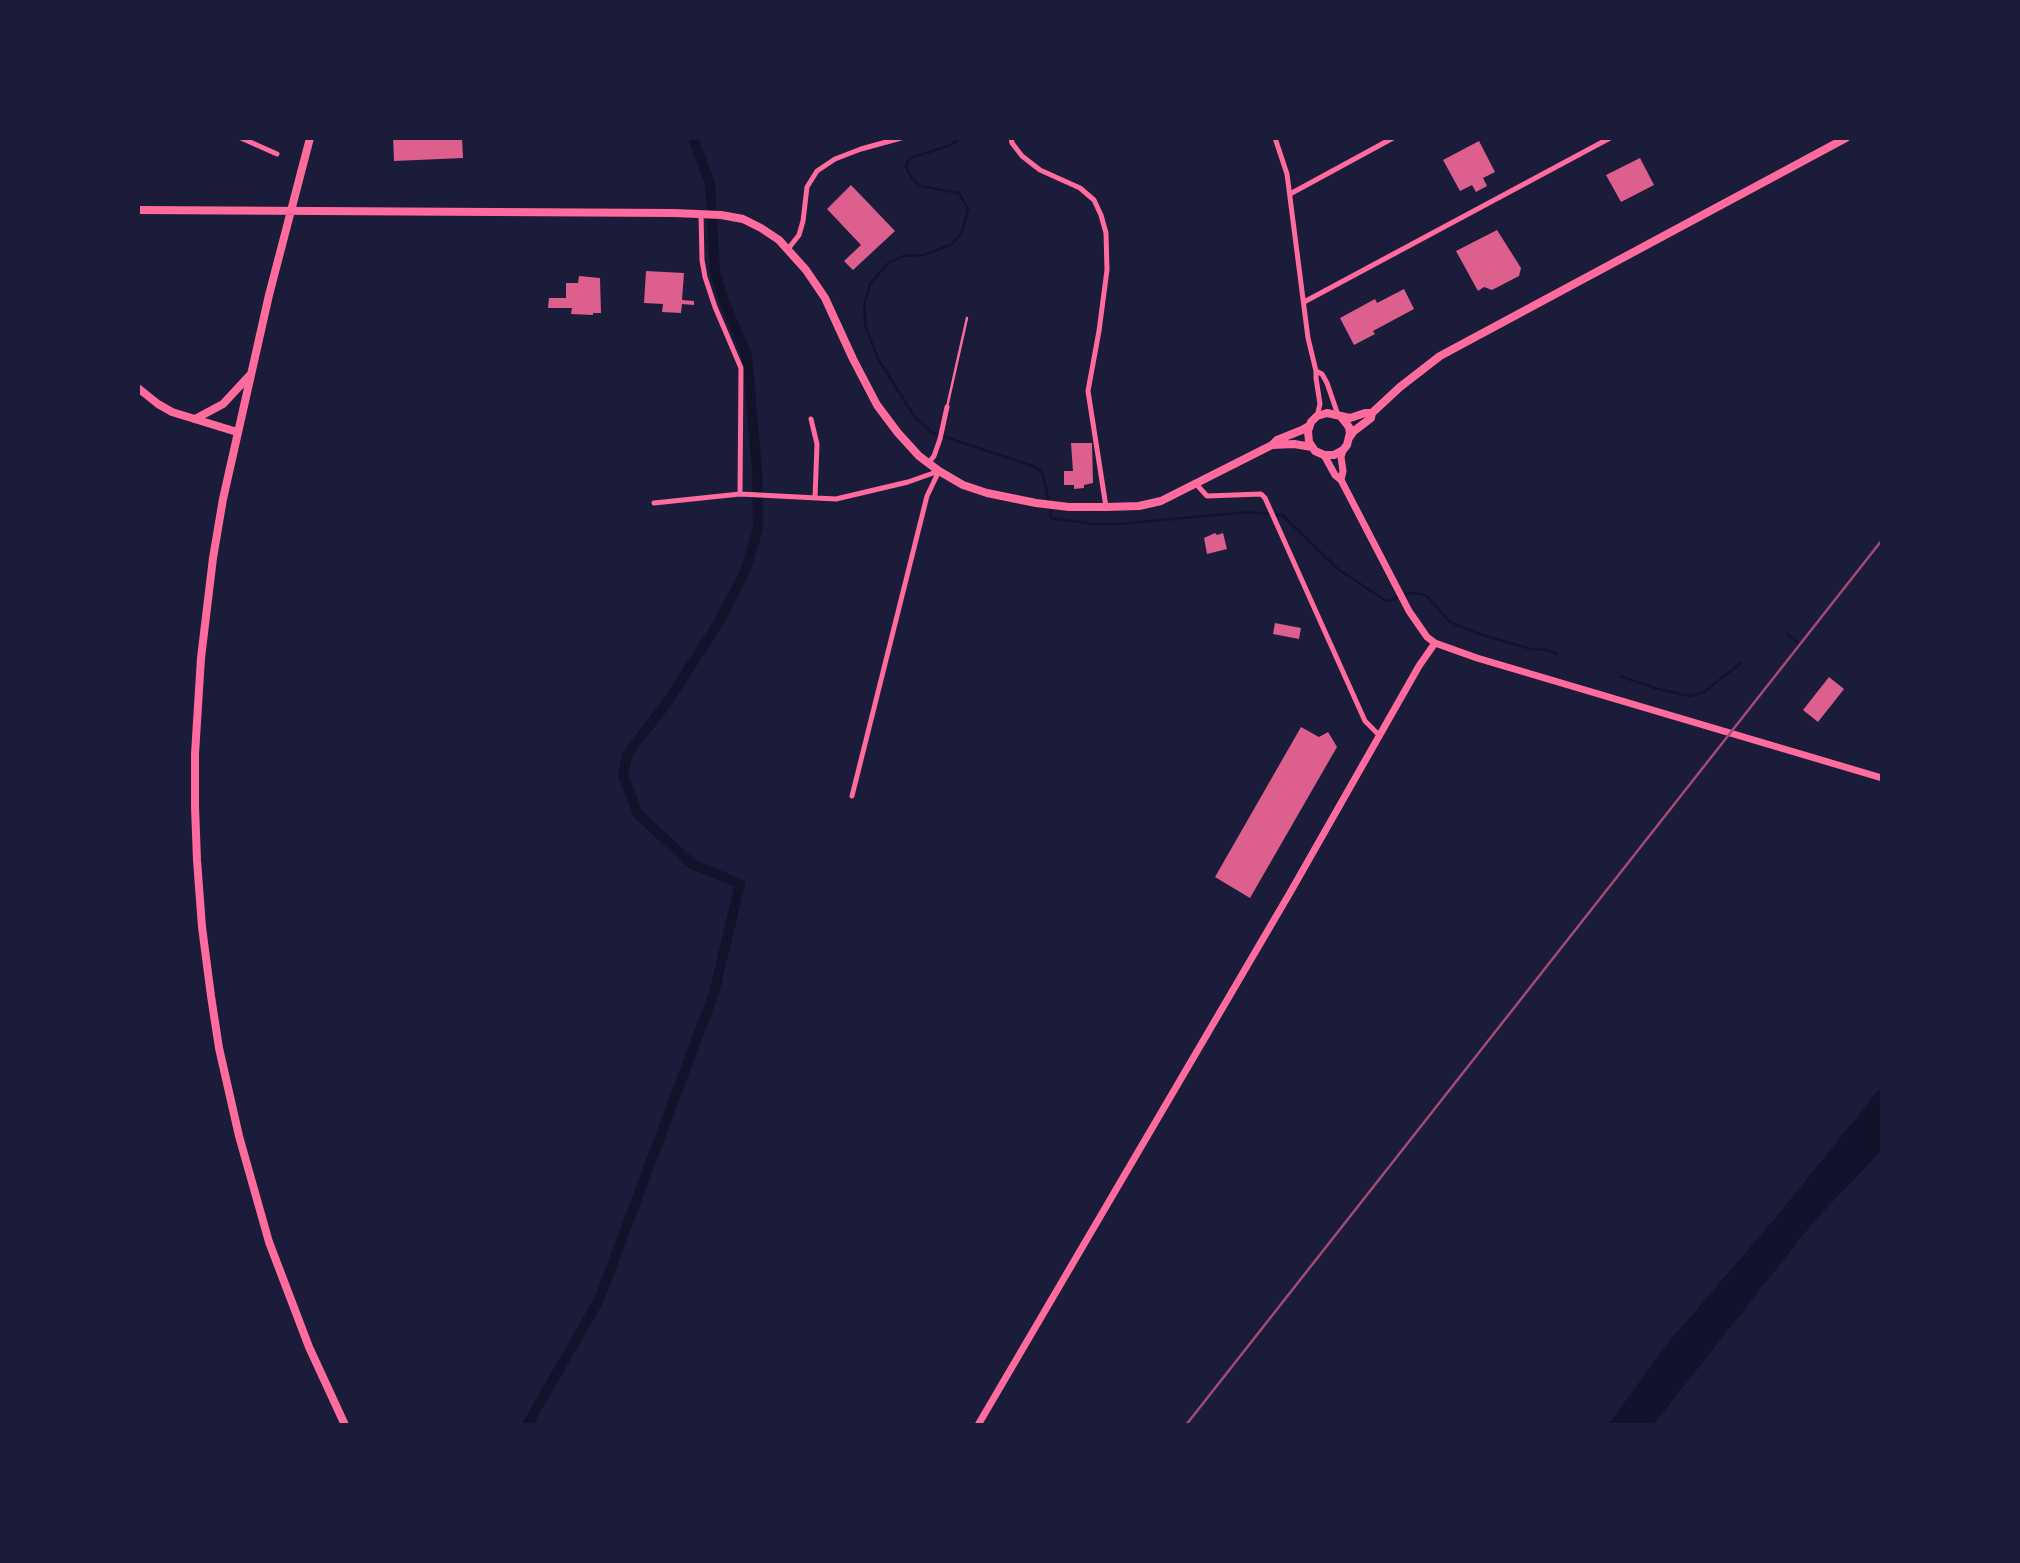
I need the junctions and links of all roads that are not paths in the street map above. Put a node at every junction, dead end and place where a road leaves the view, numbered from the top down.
1 (241, 138) edge
2 (310, 138) edge
3 (901, 138) edge
4 (1011, 138) edge
5 (1275, 138) edge
6 (1392, 138) edge
7 (1610, 138) edge
8 (1846, 138) edge
9 (277, 154) dead end
10 (1290, 194) junction
11 (138, 210) edge
12 (704, 214) junction
13 (788, 249) junction
14 (1304, 302) junction
15 (967, 318) dead end
16 (1317, 371) junction
17 (250, 375) junction
18 (138, 388) edge
19 (947, 407) joint
20 (1372, 413) junction
21 (1317, 416) junction
22 (1340, 416) junction
23 (195, 419) junction
24 (811, 419) dead end
25 (1309, 426) junction
26 (237, 432) junction
27 (1349, 438) junction
28 (1272, 445) junction
29 (1312, 447) junction
30 (1343, 450) junction
31 (1324, 455) junction
32 (928, 464) junction
33 (939, 471) junction
34 (1341, 480) junction
35 (1199, 487) junction
36 (740, 494) junction
37 (815, 498) junction
38 (654, 503) dead end
39 (1105, 508) junction
40 (1435, 643) junction
41 (1380, 736) junction
42 (1882, 778) edge
43 (852, 796) dead end
44 (345, 1425) edge
45 (978, 1425) edge

1 - 9 street
2 - 17 main road
3 - 13 street
4 - 39 street
5 - 10 street
6 - 10 street
7 - 14 street
8 - 20 main road
10 - 14 street
11 - 12 main road
12 - 13 main road
12 - 36 street
13 - 32 main road
14 - 16 street
15 - 19 lane
16 - 21 street
16 - 22 street
17 - 23 main road
17 - 26 main road
18 - 23 main road
19 - 32 street
20 - 22 main road
20 - 27 main road
21 - 22 main road
21 - 25 main road
22 - 27 main road
23 - 26 main road
24 - 37 street
25 - 28 main road
25 - 29 main road
26 - 44 main road
27 - 30 main road
28 - 29 main road
28 - 35 main road
29 - 31 main road
30 - 31 main road
30 - 34 main road
31 - 34 main road
32 - 33 main road
33 - 37 street
33 - 39 main road
33 - 43 street
34 - 40 main road
35 - 39 main road
35 - 41 street
36 - 37 street
36 - 38 street
40 - 41 main road
40 - 42 main road
41 - 45 main road

